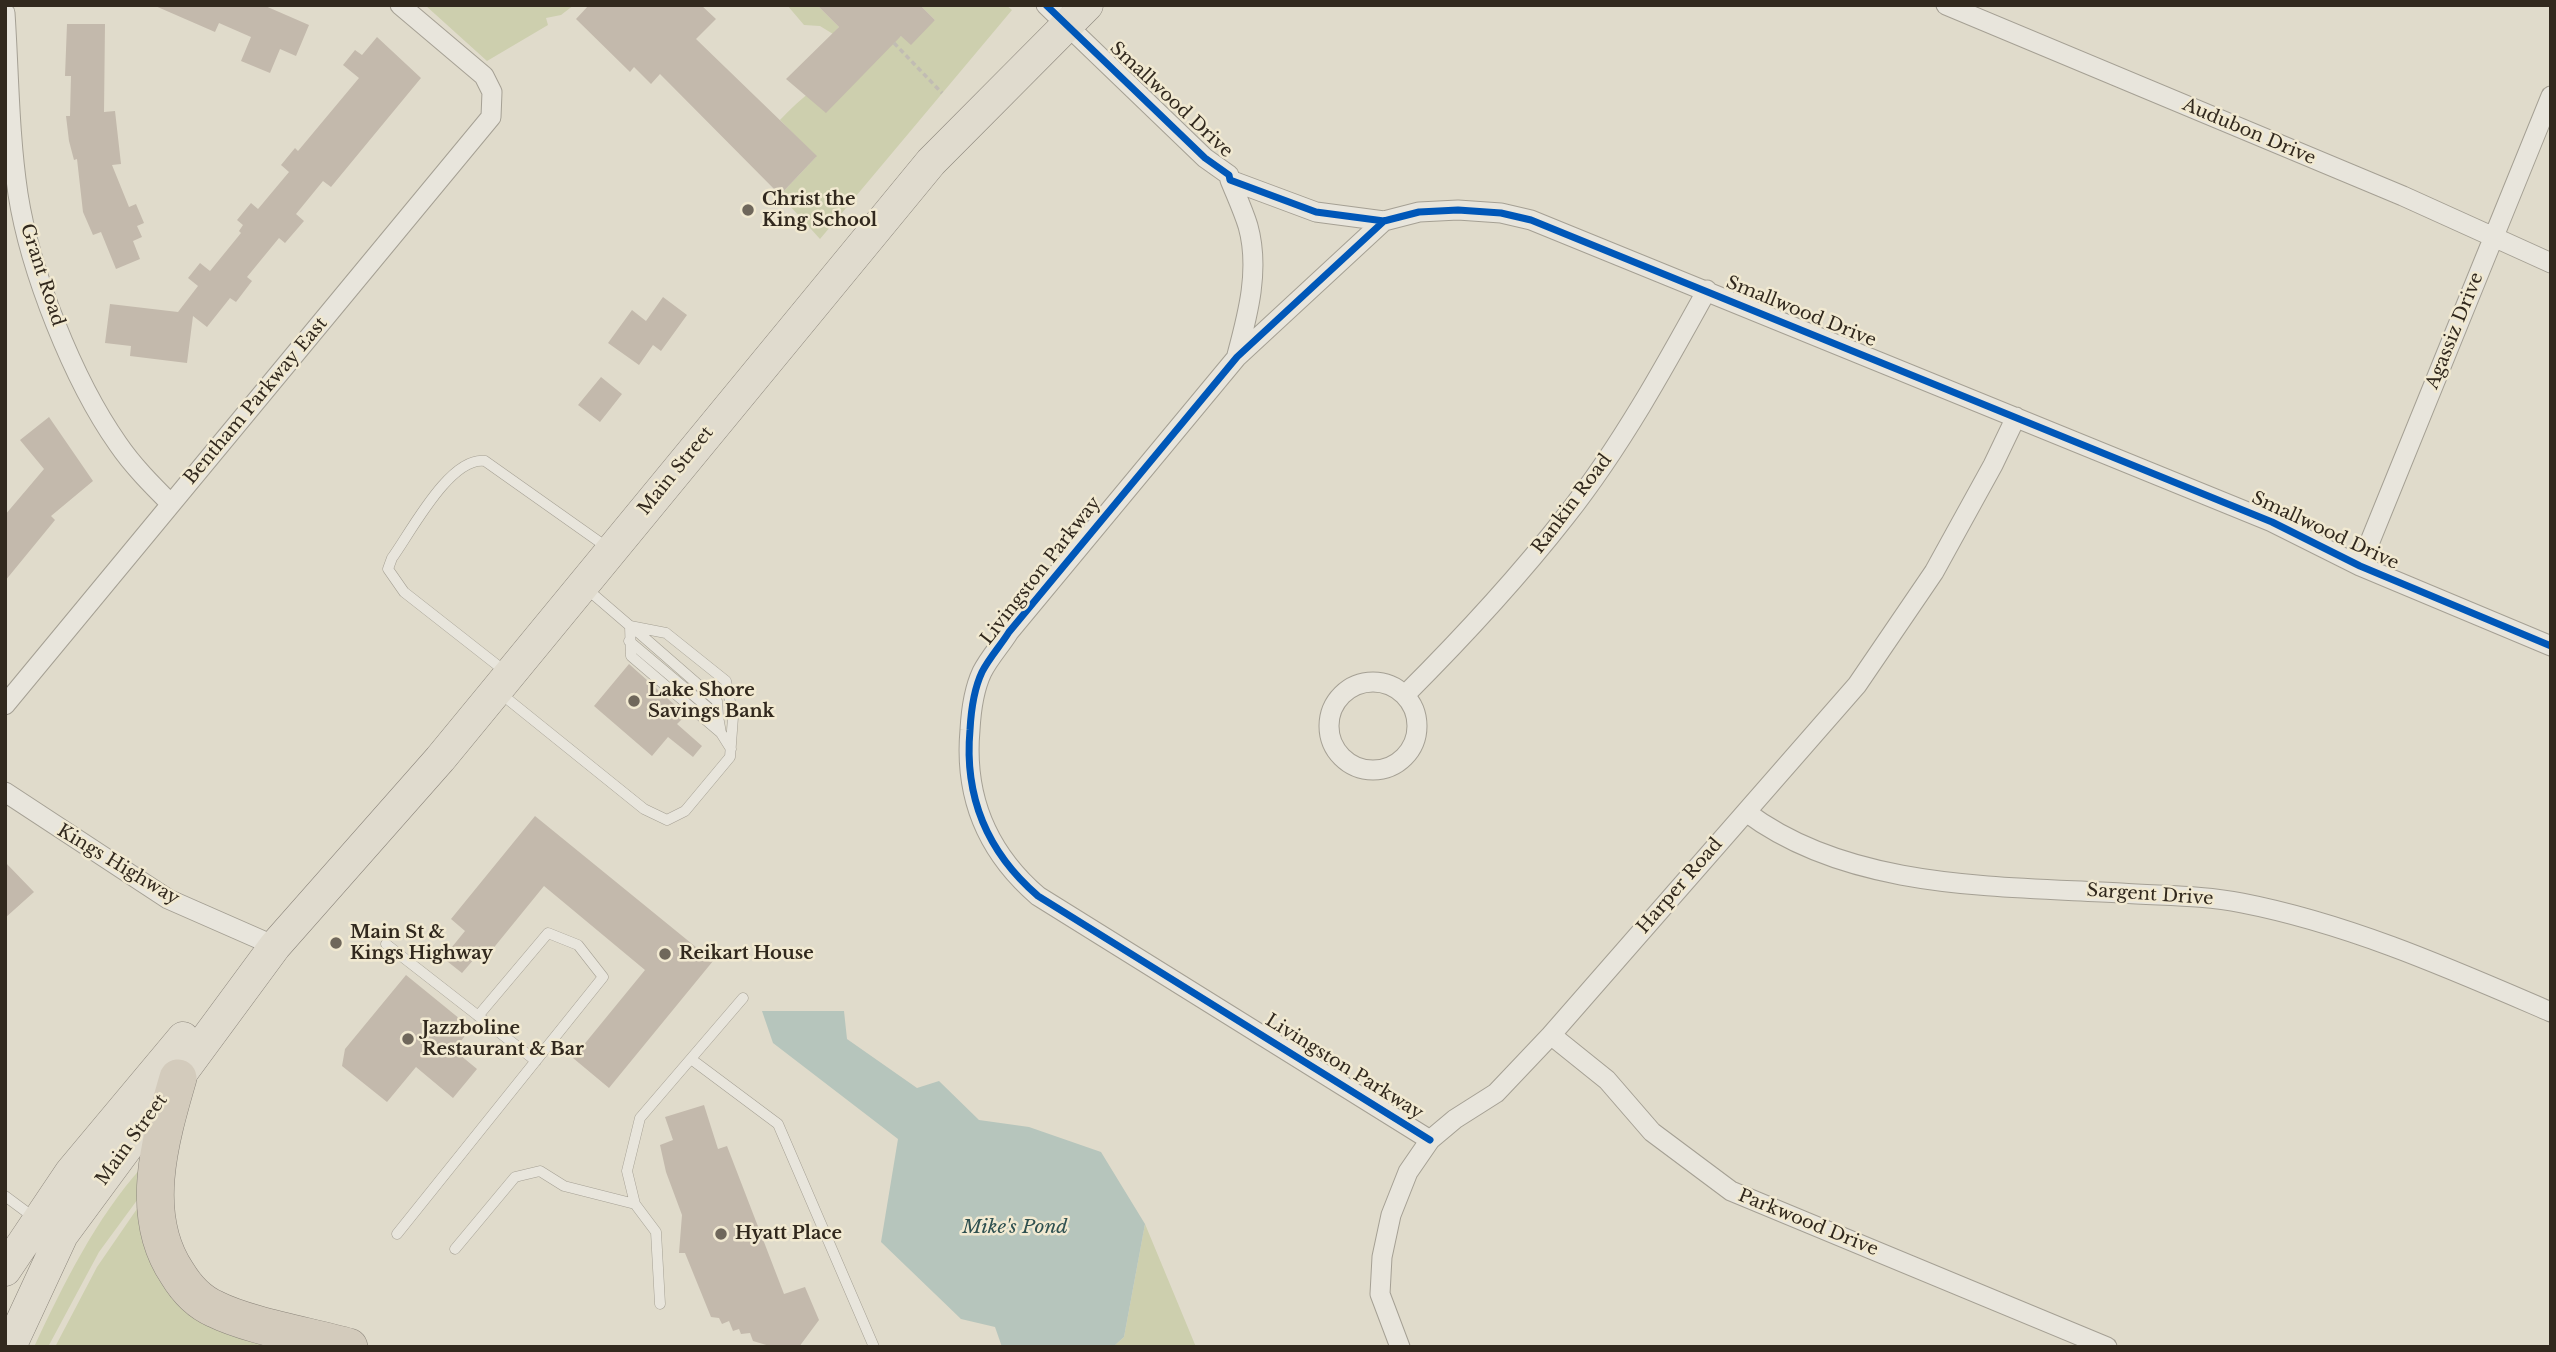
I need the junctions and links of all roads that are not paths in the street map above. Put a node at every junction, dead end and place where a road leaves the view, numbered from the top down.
1 (400, 5) edge
2 (1946, 5) edge
3 (1067, 12) edge
4 (5, 13) edge
5 (2551, 96) edge
6 (1230, 180) junction
7 (1384, 221) junction
8 (2493, 239) junction
9 (2551, 262) edge
10 (1707, 290) junction
11 (1237, 357) junction
12 (2016, 417) junction
13 (171, 503) junction
14 (612, 550) junction
15 (2360, 566) junction
16 (582, 586) junction
17 (630, 626) junction
18 (629, 641) junction
19 (2551, 646) edge
20 (503, 682) junction
21 (1405, 695) junction
22 (5, 705) edge
23 (718, 716) junction
24 (721, 733) junction
25 (731, 749) junction
26 (5, 792) edge
27 (1745, 812) junction
28 (386, 944) dead end
29 (275, 946) junction
30 (743, 998) dead end
31 (2551, 1012) edge
32 (478, 1016) junction
33 (1551, 1035) junction
34 (691, 1059) junction
35 (536, 1061) junction
36 (178, 1078) junction
37 (1430, 1140) junction
38 (5, 1196) edge
39 (635, 1204) junction
40 (37, 1220) junction
41 (397, 1234) dead end
42 (455, 1249) dead end
43 (5, 1270) edge
44 (660, 1304) dead end
45 (5, 1318) edge
46 (10, 1347) edge
47 (349, 1347) edge
48 (874, 1347) edge
49 (1399, 1347) edge
50 (2107, 1347) edge

1 - 13 street, Bentham Parkway East
2 - 8 street, Audubon Drive
3 - 6 street, Smallwood Drive
3 - 14 main road, Main Street
4 - 13 street, Grant Road
5 - 8 street, Agassiz Drive
6 - 7 street, Smallwood Drive
6 - 11 street, Livingston Parkway
7 - 10 street, Smallwood Drive
7 - 11 street, Livingston Parkway
8 - 9 street, Audubon Drive
8 - 15 street, Agassiz Drive
10 - 12 street, Smallwood Drive
10 - 21 street, Rankin Road
11 - 37 street, Livingston Parkway
12 - 15 street, Smallwood Drive
12 - 27 street, Harper Road
13 - 22 street, Bentham Parkway East
14 - 16 main road, Main Street
14 - 20 lane
15 - 19 street, Smallwood Drive
16 - 17 lane
16 - 20 main road, Main Street
17 - 18 lane
17 - 23 lane
17 - 25 lane
18 - 23 lane
18 - 24 lane
20 - 25 lane
20 - 29 main road, Main Street
21 - 21 street
23 - 24 lane
24 - 25 lane
26 - 29 street, Kings Highway
27 - 31 street, Sargent Drive
27 - 33 street, Harper Road
28 - 32 lane
29 - 36 main road, Main Street
29 - 40 main road, Main Street
30 - 34 lane
32 - 35 lane
32 - 35 lane
33 - 37 street, Harper Road
33 - 50 street, Parkwood Drive
34 - 39 lane
34 - 48 lane
35 - 41 lane
36 - 46 main road, Main Street
36 - 47 highway
37 - 49 street, Harper Road
38 - 40 lane
39 - 42 lane
39 - 44 lane
40 - 43 main road, Main Street
40 - 45 main road

